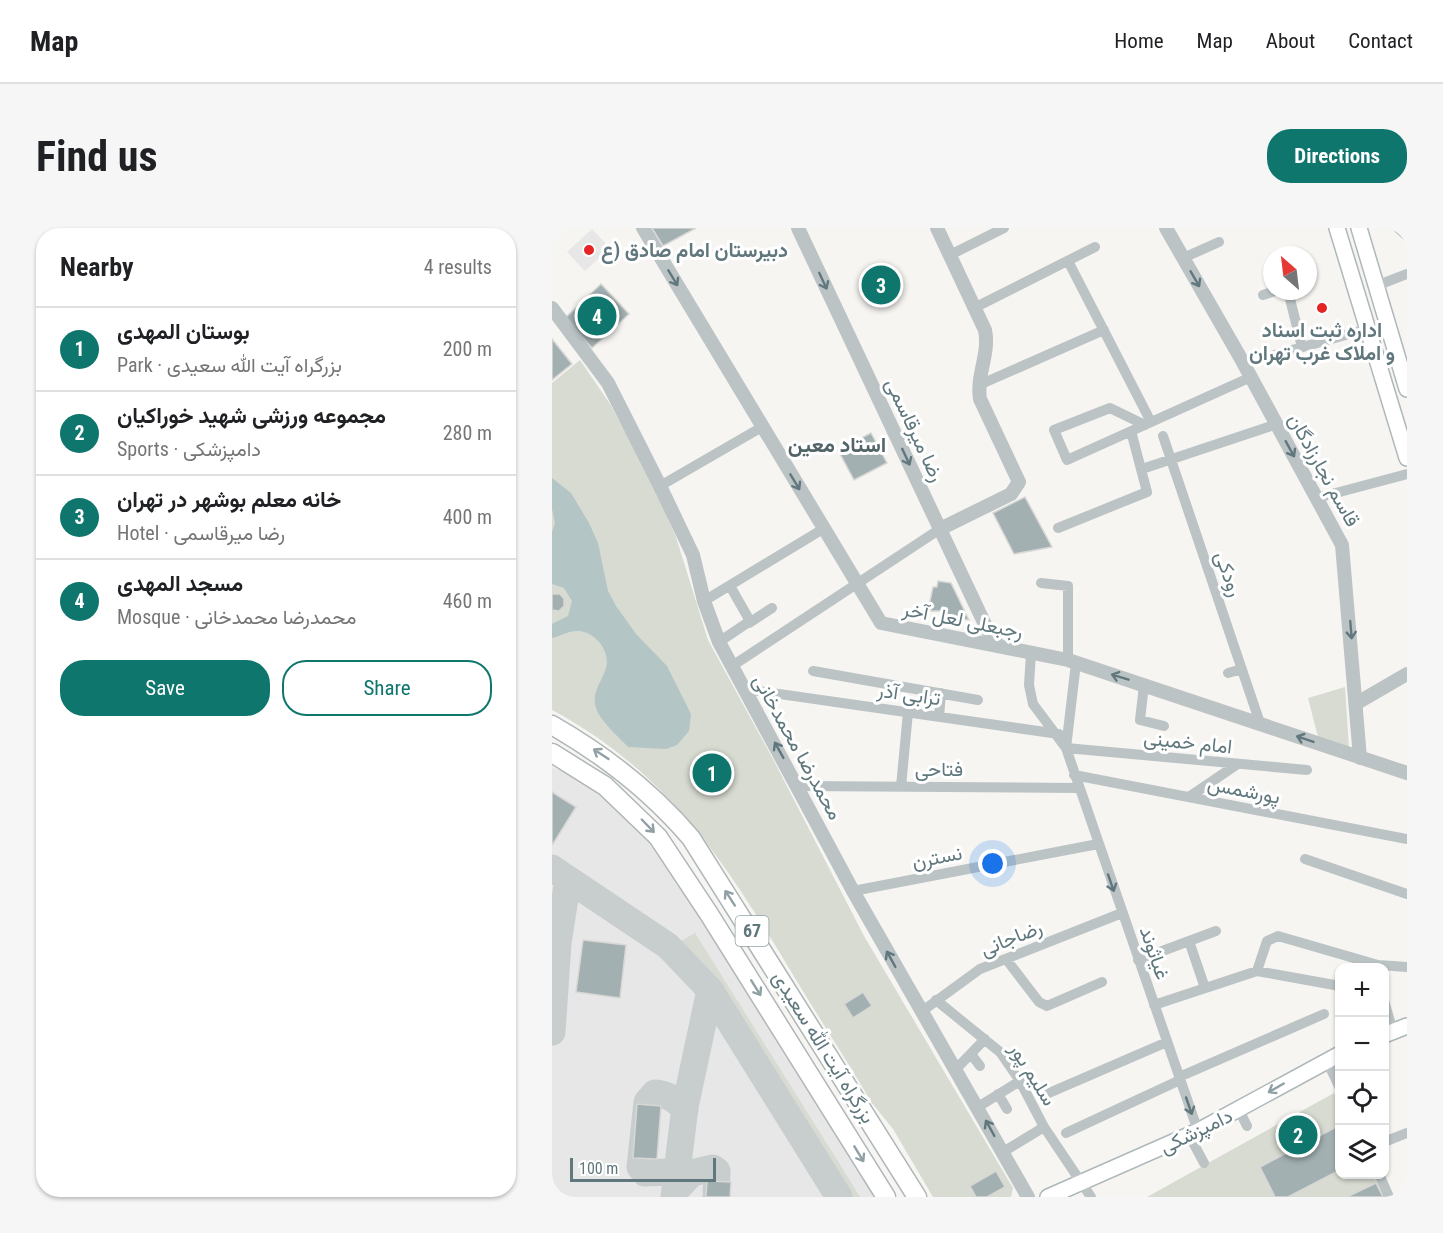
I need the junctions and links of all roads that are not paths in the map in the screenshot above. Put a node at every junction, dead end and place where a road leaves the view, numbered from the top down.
1 (643, 228) edge
2 (798, 228) edge
3 (938, 228) edge
4 (1004, 228) edge
5 (1166, 228) edge
6 (1337, 228) edge
7 (1359, 228) edge
8 (1398, 228) edge
9 (1407, 236) edge
10 (1219, 242) dead end
11 (1095, 248) dead end
12 (950, 255) junction
13 (1183, 258) junction
14 (1068, 261) junction
15 (1407, 274) edge
16 (1376, 286) junction
17 (1290, 300) edge
18 (552, 308) edge
19 (975, 308) junction
20 (1367, 329) junction
21 (1104, 330) junction
22 (1302, 347) junction
23 (1271, 356) dead end
24 (1403, 359) edge
25 (1251, 377) junction
26 (979, 385) junction
27 (1407, 389) edge
28 (1148, 423) junction
29 (1277, 424) junction
30 (762, 427) junction
31 (1131, 431) junction
32 (1163, 436) dead end
33 (1407, 458) edge
34 (1171, 459) junction
35 (1142, 469) junction
36 (1407, 474) edge
37 (660, 486) junction
38 (1317, 498) junction
39 (1058, 528) dead end
40 (823, 529) junction
41 (940, 529) junction
42 (1041, 583) dead end
43 (856, 584) junction
44 (730, 586) junction
45 (704, 601) junction
46 (772, 608) dead end
47 (749, 623) junction
48 (719, 642) junction
49 (999, 646) junction
50 (1030, 653) junction
51 (1072, 662) junction
52 (732, 666) junction
53 (1242, 669) junction
54 (813, 671) dead end
55 (1228, 673) dead end
56 (1407, 674) edge
57 (1144, 686) junction
58 (745, 689) junction
59 (941, 693) junction
60 (978, 700) dead end
61 (1357, 703) junction
62 (908, 712) junction
63 (939, 717) junction
64 (1260, 723) junction
65 (552, 725) edge
66 (1164, 726) dead end
67 (1062, 734) junction
68 (1066, 748) junction
69 (552, 753) edge
70 (1360, 758) junction
71 (1236, 765) junction
72 (1307, 770) dead end
73 (1407, 773) edge
74 (1074, 775) junction
75 (799, 786) junction
76 (901, 787) junction
77 (1078, 788) junction
78 (1190, 798) junction
79 (1407, 839) edge
80 (1098, 844) junction
81 (1305, 859) dead end
82 (853, 891) junction
83 (1407, 894) edge
84 (1122, 913) junction
85 (1216, 931) dead end
86 (1189, 941) junction
87 (1006, 959) junction
88 (1138, 960) junction
89 (1407, 967) edge
90 (1257, 971) junction
91 (1102, 982) dead end
92 (1335, 985) edge
93 (1205, 988) junction
94 (936, 1000) junction
95 (1154, 1005) junction
96 (921, 1012) junction
97 (1324, 1014) dead end
98 (1389, 1014) edge
99 (1395, 1031) edge
100 (985, 1039) junction
101 (1167, 1042) junction
102 (971, 1054) junction
103 (1333, 1056) edge
104 (980, 1066) dead end
105 (958, 1067) dead end
106 (1336, 1071) edge
107 (1180, 1078) junction
108 (1020, 1080) junction
109 (998, 1094) junction
110 (1042, 1096) dead end
111 (978, 1107) junction
112 (1007, 1109) dead end
113 (1239, 1110) junction
114 (1247, 1126) dead end
115 (1044, 1127) junction
116 (1066, 1133) dead end
117 (1194, 1133) junction
118 (1407, 1133) edge
119 (1389, 1140) edge
120 (1003, 1152) junction
121 (1204, 1162) dead end
122 (906, 1179) junction
123 (1381, 1179) edge
124 (1083, 1183) junction
125 (886, 1197) edge
126 (917, 1197) edge
127 (927, 1197) edge
128 (1028, 1197) edge
129 (1048, 1197) edge
130 (1091, 1197) edge
131 (1389, 1197) edge

1 -> 30 street, رجبعلی لعل آخر
2 -> 41 street, رضا میرقاسمی
3 - 12 street
4 - 12 street
5 - 13 street, قاسم نجارزادگان
6 - 20 main road
7 - 16 main road
8 - 9 street
10 - 13 street
11 - 14 street
12 - 19 street
13 -> 25 street, قاسم نجارزادگان
14 - 19 street
14 - 21 street
15 - 16 street
16 - 24 main road
17 - 22 street
18 - 37 street, محمدرضا محمدخانی
19 - 26 street
20 - 22 street
20 - 33 main road
21 - 26 street
21 - 28 street
22 - 23 street
24 - 27 main road
25 - 28 street
25 - 29 street, قاسم نجارزادگان
26 - 41 street
28 - 31 street
28 - 31 street
29 - 34 street
29 -> 38 street, قاسم نجارزادگان
30 - 37 street
30 -> 40 street, رجبعلی لعل آخر
31 - 35 street
32 - 34 street, رودکی
34 - 35 street
34 - 53 street, رودکی
35 - 39 street
36 - 38 street
37 - 45 street, محمدرضا محمدخانی
38 -> 61 street, قاسم نجارزادگان
40 - 43 street, رجبعلی لعل آخر
40 - 44 street
41 - 43 street
41 - 49 street, رضا میرقاسمی
42 - 51 street
43 - 49 street, رجبعلی لعل آخر
43 - 52 street
44 - 45 street
44 - 47 street
45 - 48 street, محمدرضا محمدخانی
46 - 47 street
47 - 48 street
48 - 52 street, محمدرضا محمدخانی
49 - 50 street, رجبعلی لعل آخر
50 - 51 street, رجبعلی لعل آخر
50 - 67 street, غیاثوند
57 -> 51 street, رجبعلی لعل آخر
51 - 67 street
52 - 58 street, محمدرضا محمدخانی
53 - 55 street
53 - 64 street, رودکی
54 - 59 street
56 - 61 street
57 - 64 street, رجبعلی لعل آخر
57 - 66 street
58 - 62 street, ترابی آذر
75 -> 58 street, محمدرضا محمدخانی
59 - 60 street
59 - 63 street
61 - 70 street, قاسم نجارزادگان
62 - 63 street, ترابی آذر
62 - 76 street
63 - 67 street, ترابی آذر
70 -> 64 street, رجبعلی لعل آخر
122 -> 65 highway, بزرگراه آیت الله سعیدی / 67
67 - 68 street, غیاثوند
68 - 71 street, امام خمینی
68 - 74 street, غیاثوند
69 -> 125 highway, بزرگراه آیت الله سعیدی / 67
70 - 73 street, رجبعلی لعل آخر
71 - 72 street, امام خمینی
71 - 78 street
74 - 77 street, غیاثوند
74 - 78 street, پورشمس
75 - 76 street, فتاحی
75 - 82 street, محمدرضا محمدخانی
76 - 77 street, فتاحی
77 - 80 street, غیاثوند
78 - 79 street, پورشمس
80 - 82 street, نسترن
80 -> 84 street, غیاثوند
81 - 83 street
96 -> 82 street, محمدرضا محمدخانی
84 - 87 street, رضاجانی
84 - 88 street, غیاثوند
85 - 86 street
86 - 88 street
86 - 93 street
87 - 91 street
87 - 94 street, رضاجانی
88 - 95 street, غیاثوند
89 - 90 street
90 - 92 street
90 - 93 street
93 - 95 street
94 - 96 street, رضاجانی
94 - 100 street, سلیم پور
95 - 101 street, غیاثوند
96 - 111 street, محمدرضا محمدخانی
97 - 107 street
98 - 99 street
100 - 102 street
100 - 108 street, سلیم پور
101 - 107 street, غیاثوند
101 - 110 street
102 - 104 street
102 - 105 street
103 - 106 street
103 -> 113 main road, دامپزشکی
107 - 116 street
107 -> 117 street, غیاثوند
108 - 109 street
108 - 115 street, سلیم پور
109 - 111 street
109 - 112 street
120 -> 111 street, محمدرضا محمدخانی
113 - 114 street
113 - 117 main road, دامپزشکی
115 - 120 street
115 - 124 street, سلیم پور
117 - 121 street, غیاثوند
117 - 124 main road, دامپزشکی
118 - 119 street
120 - 128 street, محمدرضا محمدخانی
122 - 126 highway, بزرگراه آیت الله سعیدی / 67
122 - 127 main road
123 - 131 street
124 - 129 main road, دامپزشکی
124 - 130 street, سلیم پور

